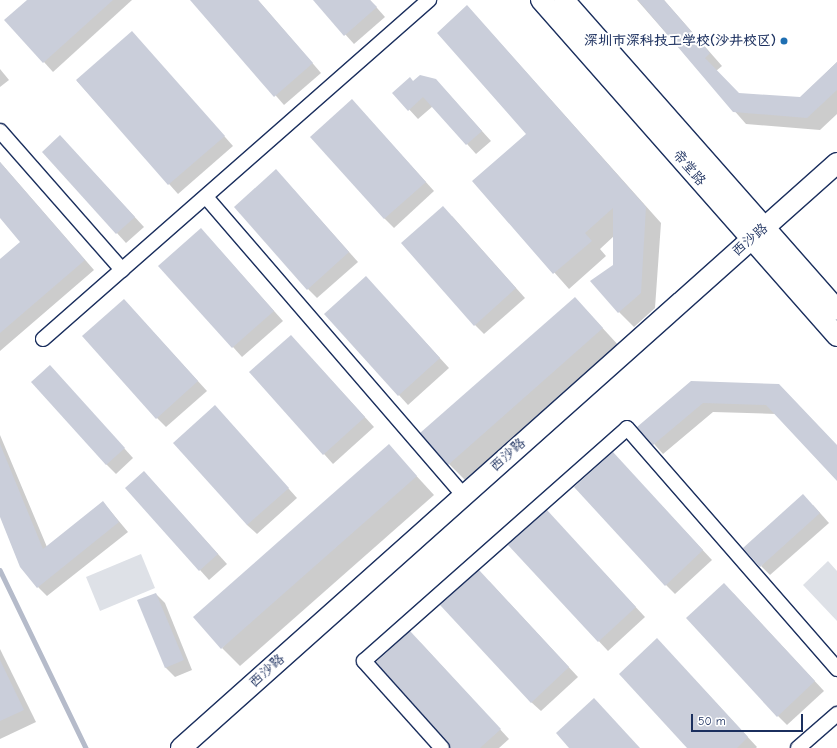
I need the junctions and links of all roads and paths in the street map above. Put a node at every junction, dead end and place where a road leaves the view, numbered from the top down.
1 (429, 0) edge
2 (541, 0) edge
3 (564, 0) edge
4 (0, 131) edge
5 (837, 163) edge
6 (206, 197) junction
7 (758, 233) junction
8 (122, 270) junction
9 (837, 310) edge
10 (837, 336) edge
11 (43, 340) dead end
12 (463, 495) junction
13 (837, 669) edge
14 (837, 714) edge
15 (181, 748) edge
16 (442, 748) edge
17 (798, 748) edge

1 - 6 street
2 - 7 street, 帝堂路
3 - 7 street, 帝堂路
4 - 8 street
5 - 7 street, 西沙路
6 - 8 street
6 - 12 street
7 - 9 street, 帝堂路
7 - 10 street, 帝堂路
7 - 12 street, 西沙路
8 - 11 street
12 - 15 street, 西沙路
13 - 16 street
14 - 17 street

